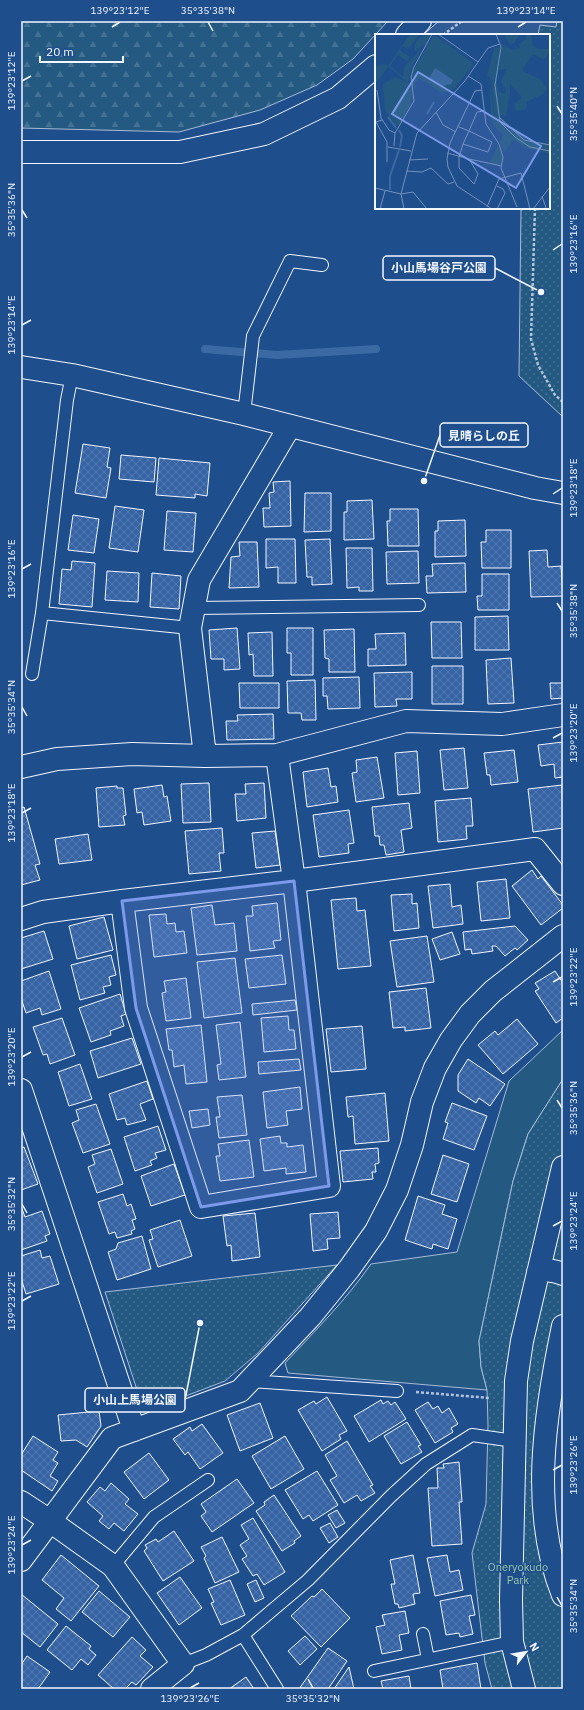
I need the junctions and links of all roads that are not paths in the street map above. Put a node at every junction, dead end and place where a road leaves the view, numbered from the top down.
1 (420, 21) edge
2 (408, 34) edge
3 (375, 67) edge
4 (21, 152) edge
5 (322, 265) dead end
6 (21, 367) edge
7 (72, 375) junction
8 (244, 414) junction
9 (290, 426) junction
10 (563, 493) edge
11 (419, 605) dead end
12 (42, 613) junction
13 (192, 618) junction
14 (32, 674) dead end
15 (563, 715) edge
16 (277, 755) junction
17 (205, 756) junction
18 (21, 767) edge
19 (294, 881) junction
20 (563, 884) edge
21 (122, 901) junction
22 (21, 919) edge
23 (563, 936) edge
24 (21, 1090) edge
25 (563, 1167) edge
26 (543, 1250) junction
27 (563, 1262) edge
28 (538, 1272) junction
29 (563, 1274) edge
30 (563, 1326) edge
31 (250, 1381) junction
32 (397, 1391) road end
33 (134, 1430) junction
34 (514, 1441) junction
35 (208, 1480) dead end
36 (21, 1502) edge
37 (50, 1520) junction
38 (21, 1560) edge
39 (113, 1566) junction
40 (563, 1596) edge
41 (424, 1634) dead end
42 (243, 1635) junction
43 (512, 1642) junction
44 (428, 1659) junction
45 (183, 1664) junction
46 (374, 1671) dead end
47 (152, 1689) edge
48 (277, 1689) edge
49 (524, 1689) edge

1 - 2 street
3 - 4 street
5 - 8 lane
6 - 7 street
7 - 8 street
7 - 12 lane
8 - 9 street
9 - 10 street
9 - 13 street
11 - 13 lane
12 - 13 lane
12 - 14 lane
13 - 17 street
15 - 16 street
16 - 17 street
16 - 19 street
17 - 18 street
19 - 20 street
19 - 21 street
19 - 21 street
21 - 22 street
23 - 31 street
24 - 33 street
25 - 26 street
26 - 27 street
26 - 28 street
28 - 29 street
28 - 34 street
30 - 40 street
31 - 32 lane
31 - 33 street
33 - 37 street
34 - 42 lane
34 - 43 street
35 - 39 lane
36 - 37 street
37 - 38 street
37 - 39 street
39 - 45 street
41 - 44 lane
42 - 45 lane
42 - 48 lane
43 - 44 lane
43 - 49 street
44 - 46 lane
45 - 47 street

